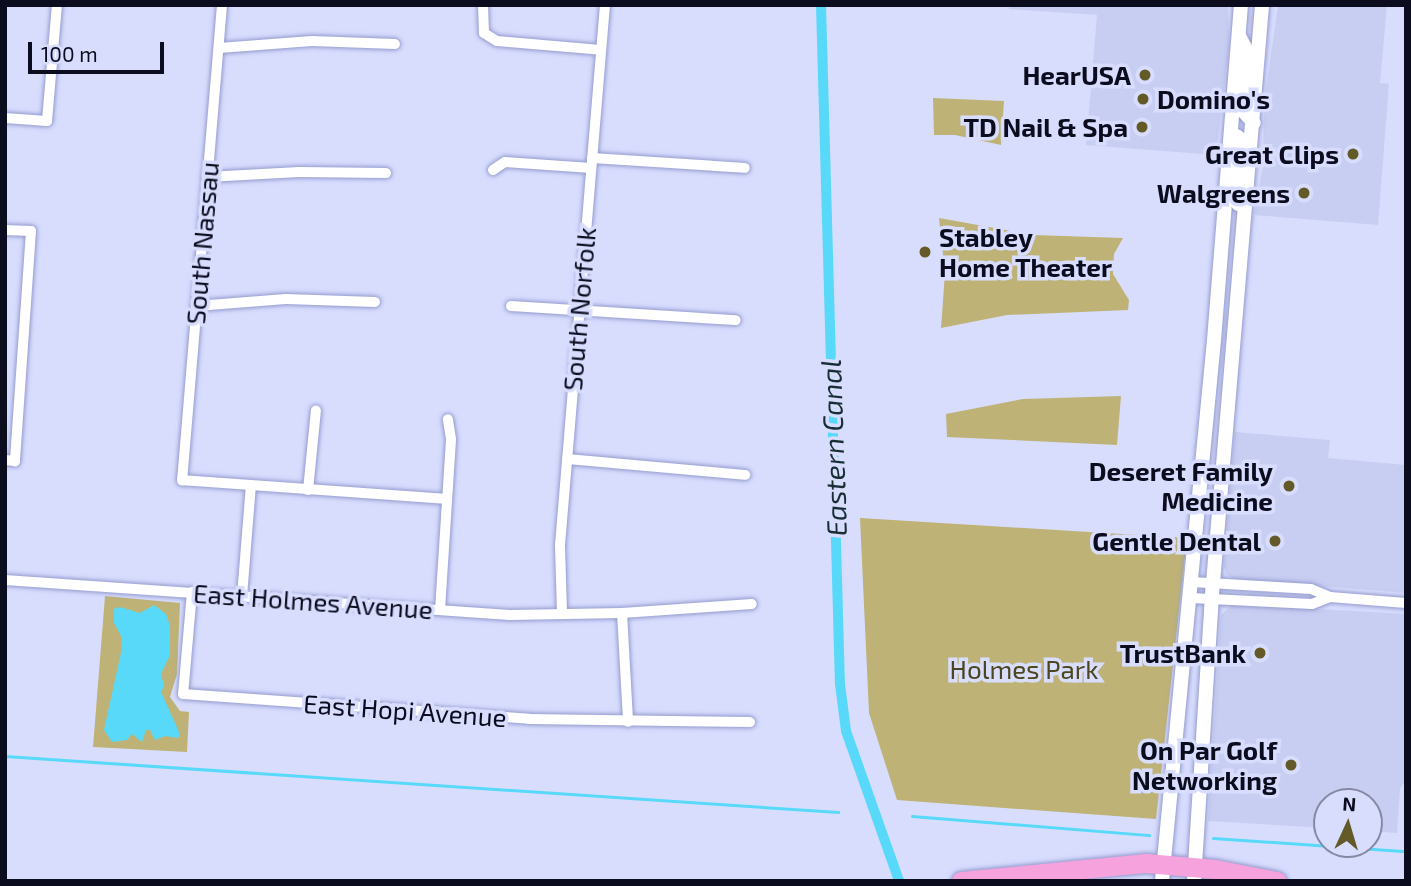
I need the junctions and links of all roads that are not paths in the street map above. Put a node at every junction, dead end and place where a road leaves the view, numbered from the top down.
1 (57, 5) edge
2 (222, 5) edge
3 (483, 5) edge
4 (605, 5) edge
5 (1241, 5) edge
6 (1262, 5) edge
7 (1238, 35) junction
8 (395, 44) dead end
9 (219, 48) junction
10 (601, 50) junction
11 (5, 118) edge
12 (1254, 123) junction
13 (1231, 134) junction
14 (592, 163) junction
15 (745, 168) dead end
16 (493, 170) dead end
17 (386, 173) dead end
18 (207, 177) junction
19 (5, 230) edge
20 (1244, 239) junction
21 (375, 302) dead end
22 (196, 306) junction
23 (511, 306) dead end
24 (579, 310) junction
25 (736, 320) dead end
26 (316, 410) dead end
27 (448, 419) dead end
28 (566, 459) junction
29 (10, 461) edge
30 (745, 475) dead end
31 (251, 485) junction
32 (308, 490) junction
33 (446, 499) junction
34 (5, 580) edge
35 (1192, 582) junction
36 (1213, 583) junction
37 (192, 592) junction
38 (242, 596) junction
39 (1330, 597) junction
40 (1191, 598) junction
41 (1212, 599) junction
42 (1406, 603) edge
43 (752, 604) dead end
44 (440, 610) junction
45 (622, 612) junction
46 (562, 613) junction
47 (628, 722) junction
48 (750, 722) dead end
49 (1163, 872) edge
50 (1195, 874) edge
51 (961, 881) edge
52 (1277, 881) edge

1 - 11 street
2 - 9 street, South Nassau
3 - 10 street
4 - 10 street, South Norfolk
5 - 7 main road
6 - 12 main road
7 - 12 main road
7 - 13 main road
8 - 9 street
9 - 18 street, South Nassau
10 - 14 street, South Norfolk
12 - 20 main road
13 - 20 main road
13 - 35 main road
14 - 15 street
14 - 16 street
14 - 24 street, South Norfolk
17 - 18 street
18 - 22 street, South Nassau
19 - 29 street
20 - 36 main road
21 - 22 street
22 - 31 street, South Nassau
23 - 24 street
24 - 25 street
24 - 28 street, South Norfolk
26 - 32 street
27 - 33 street
28 - 30 street
28 - 46 street, South Norfolk
31 - 32 street
31 - 38 street
32 - 33 street
33 - 44 street
34 - 37 street, East Holmes Avenue
35 - 36 street
35 - 40 main road
36 - 39 street
36 - 41 main road
37 - 38 street, East Holmes Avenue
37 - 47 street, East Hopi Avenue
38 - 44 street, East Holmes Avenue
39 - 41 street
39 - 42 street
40 - 41 street
40 - 49 main road
41 - 50 main road
43 - 45 street, East Holmes Avenue
44 - 46 street, East Holmes Avenue
45 - 46 street, East Holmes Avenue
45 - 47 street
47 - 48 street, East Hopi Avenue
49 - 50 highway
49 - 51 highway
50 - 52 highway

